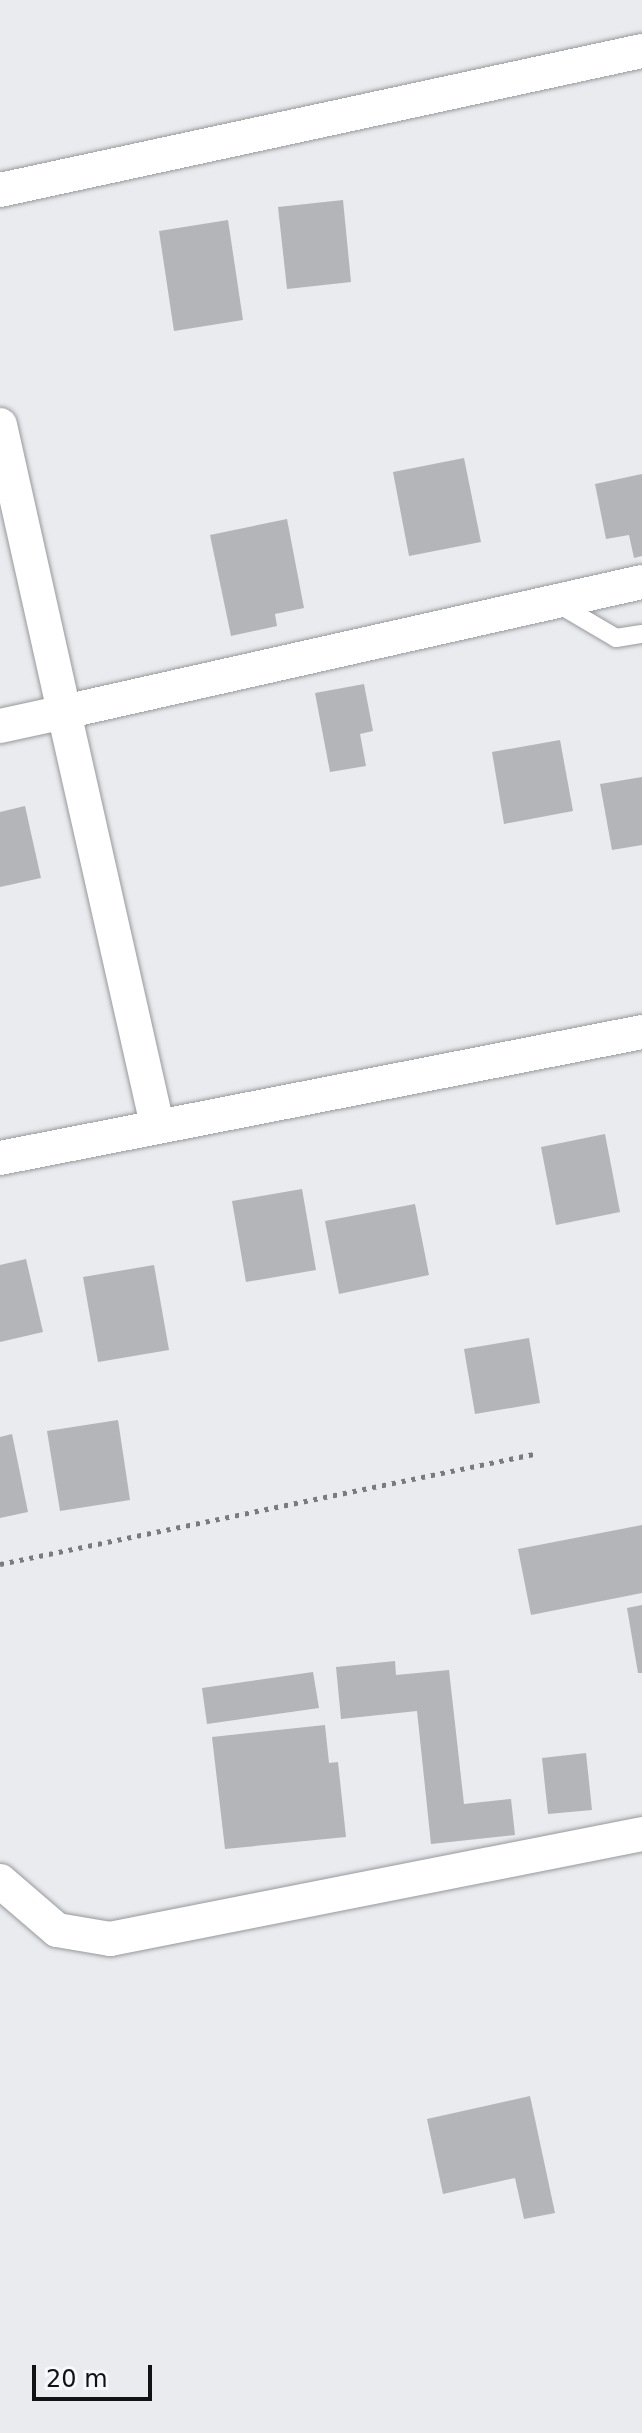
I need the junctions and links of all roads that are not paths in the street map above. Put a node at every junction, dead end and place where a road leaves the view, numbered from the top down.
1 (642, 51) edge
2 (0, 190) edge
3 (0, 425) edge
4 (642, 582) edge
5 (555, 602) junction
6 (642, 634) edge
7 (64, 712) junction
8 (0, 726) edge
9 (642, 1032) edge
10 (157, 1125) junction
11 (0, 1158) edge
12 (642, 1834) edge
13 (0, 1881) edge

1 - 2 street
3 - 7 street
4 - 5 street
5 - 6 lane
5 - 7 street
7 - 8 street
7 - 10 street
9 - 10 street
10 - 11 street
12 - 13 street

